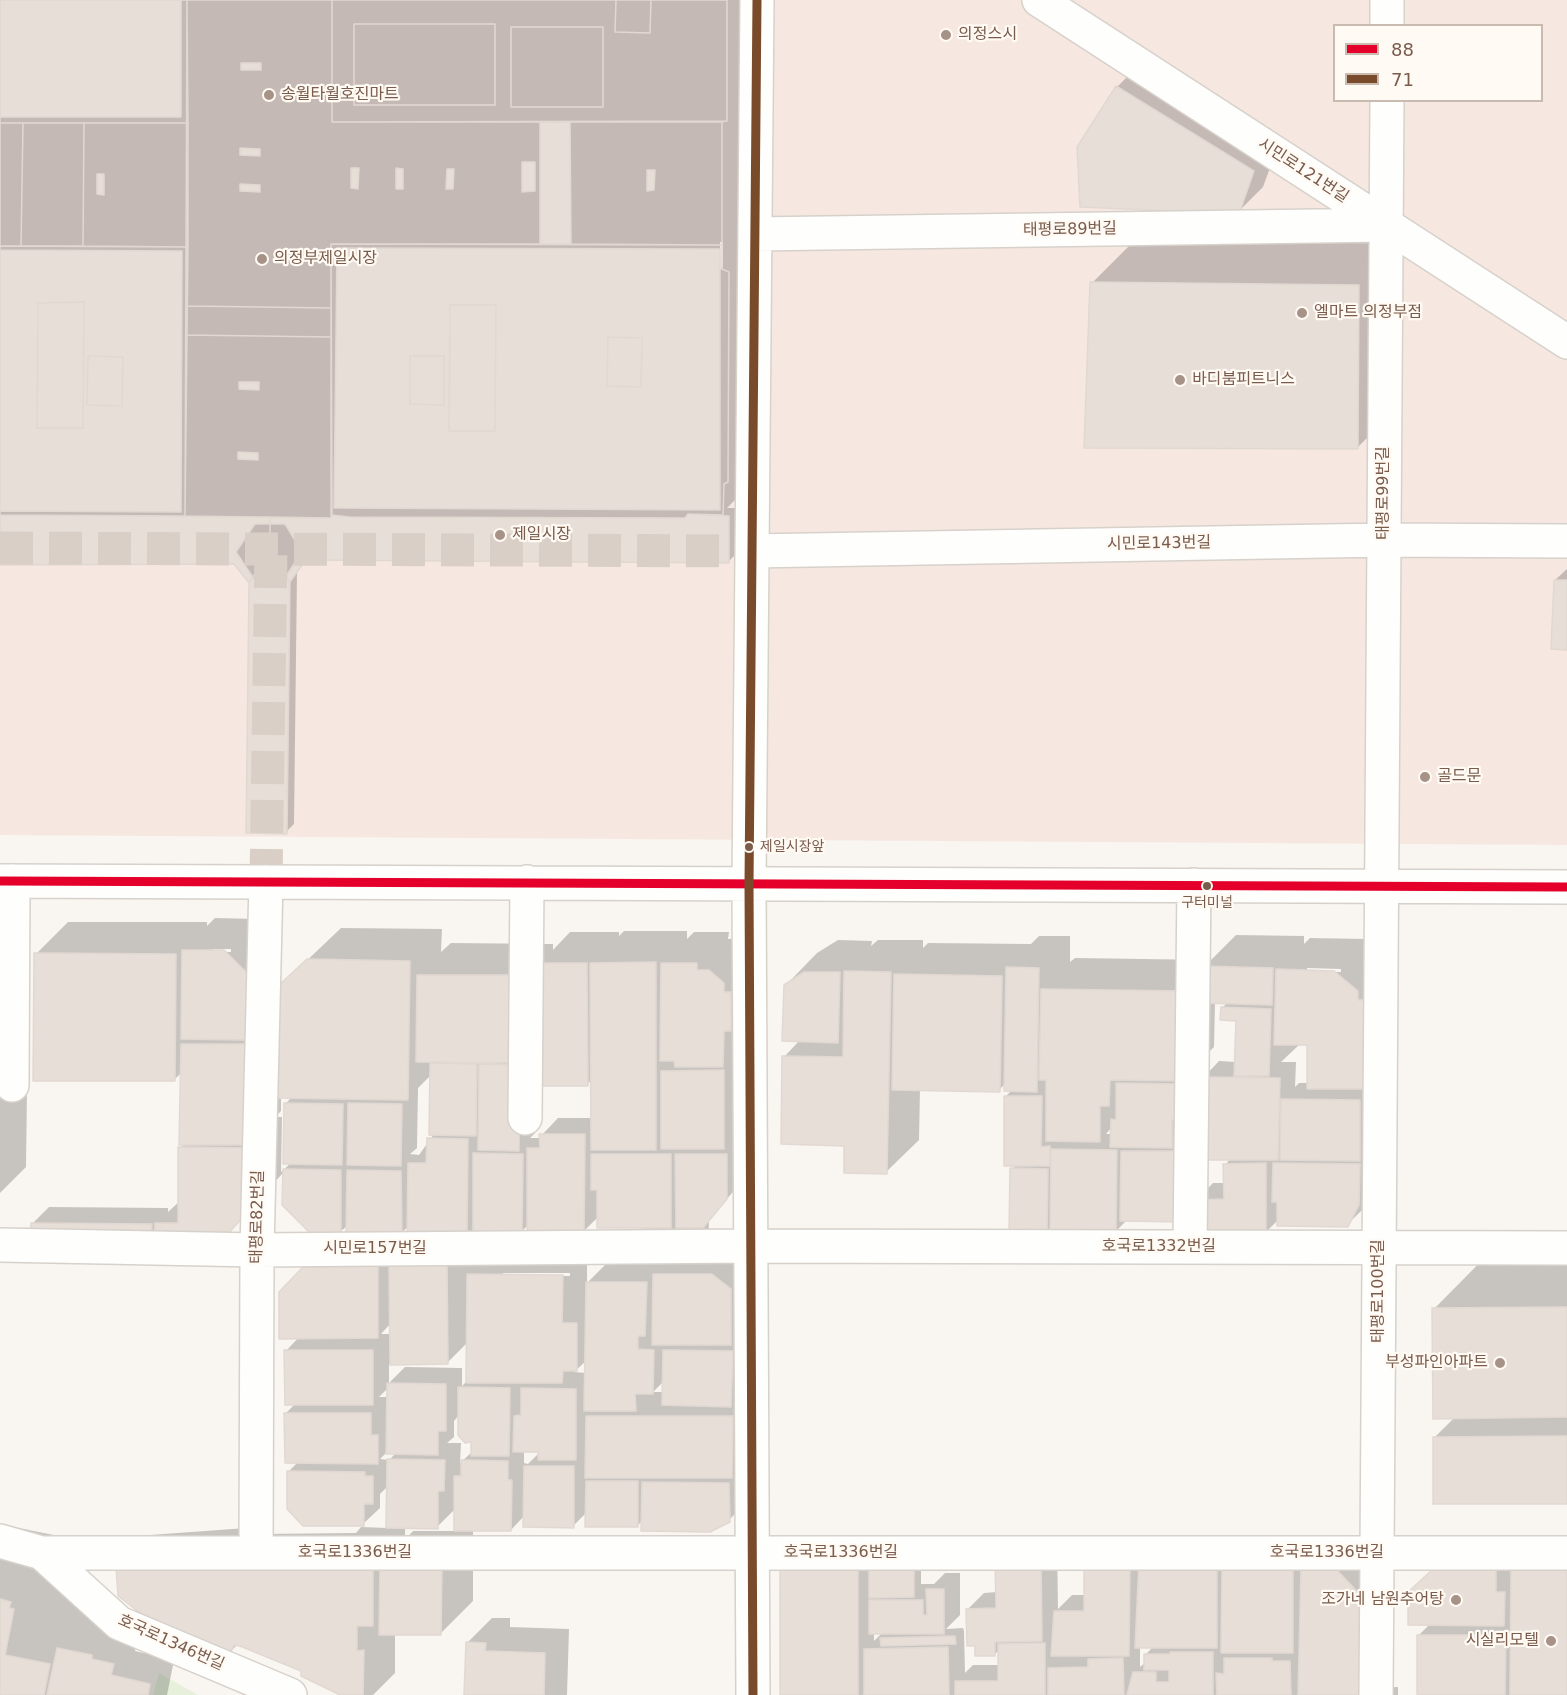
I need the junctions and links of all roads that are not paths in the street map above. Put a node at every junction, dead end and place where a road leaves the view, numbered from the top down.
1 (757, 0) edge
2 (1039, 0) edge
3 (1387, 0) edge
4 (1387, 24) edge
5 (1387, 102) edge
6 (1386, 225) junction
7 (755, 234) junction
8 (1567, 342) edge
9 (1384, 540) junction
10 (1567, 541) edge
11 (752, 551) junction
12 (6, 880) edge
13 (266, 882) junction
14 (527, 882) junction
15 (749, 883) junction
16 (1194, 885) junction
17 (1381, 886) junction
18 (1567, 887) edge
19 (12, 1085) dead end
20 (525, 1118) dead end
21 (0, 1245) edge
22 (751, 1246) junction
23 (1190, 1247) junction
24 (1379, 1248) junction
25 (1567, 1248) edge
26 (257, 1250) junction
27 (0, 1541) edge
28 (42, 1553) junction
29 (256, 1553) junction
30 (752, 1553) junction
31 (1377, 1553) junction
32 (1567, 1553) edge
33 (290, 1695) edge
34 (753, 1695) edge
35 (1376, 1695) edge

1 - 7 street
2 - 6 street, 시민로121번길
3 - 4 street
5 - 6 street, 태평로99번길
6 - 7 street, 태평로89번길
6 - 8 street, 시민로121번길
6 - 9 street, 태평로99번길
7 - 11 street
9 - 10 street, 시민로143번길
9 - 11 street, 시민로143번길
9 - 17 street, 태평로99번길
11 - 15 street
12 - 13 street
12 - 19 street
13 - 14 street
13 - 26 street, 태평로82번길
14 - 15 street
14 - 20 street
15 - 16 street
15 - 22 street
16 - 17 street
16 - 23 street
17 - 18 street
17 - 24 street, 태평로100번길
21 - 26 street, 시민로157번길
22 - 23 street, 호국로1332번길
22 - 26 street, 시민로157번길
22 - 30 street
23 - 24 street, 호국로1332번길
24 - 25 street, 호국로1332번길
24 - 31 street, 태평로100번길
26 - 29 street, 태평로82번길
27 - 28 street, 호국로1346번길
28 - 29 street, 호국로1336번길
28 - 33 street, 호국로1346번길
29 - 30 street, 호국로1336번길
30 - 31 street, 호국로1336번길
30 - 34 street
31 - 32 street, 호국로1336번길
31 - 35 street, 태평로100번길

